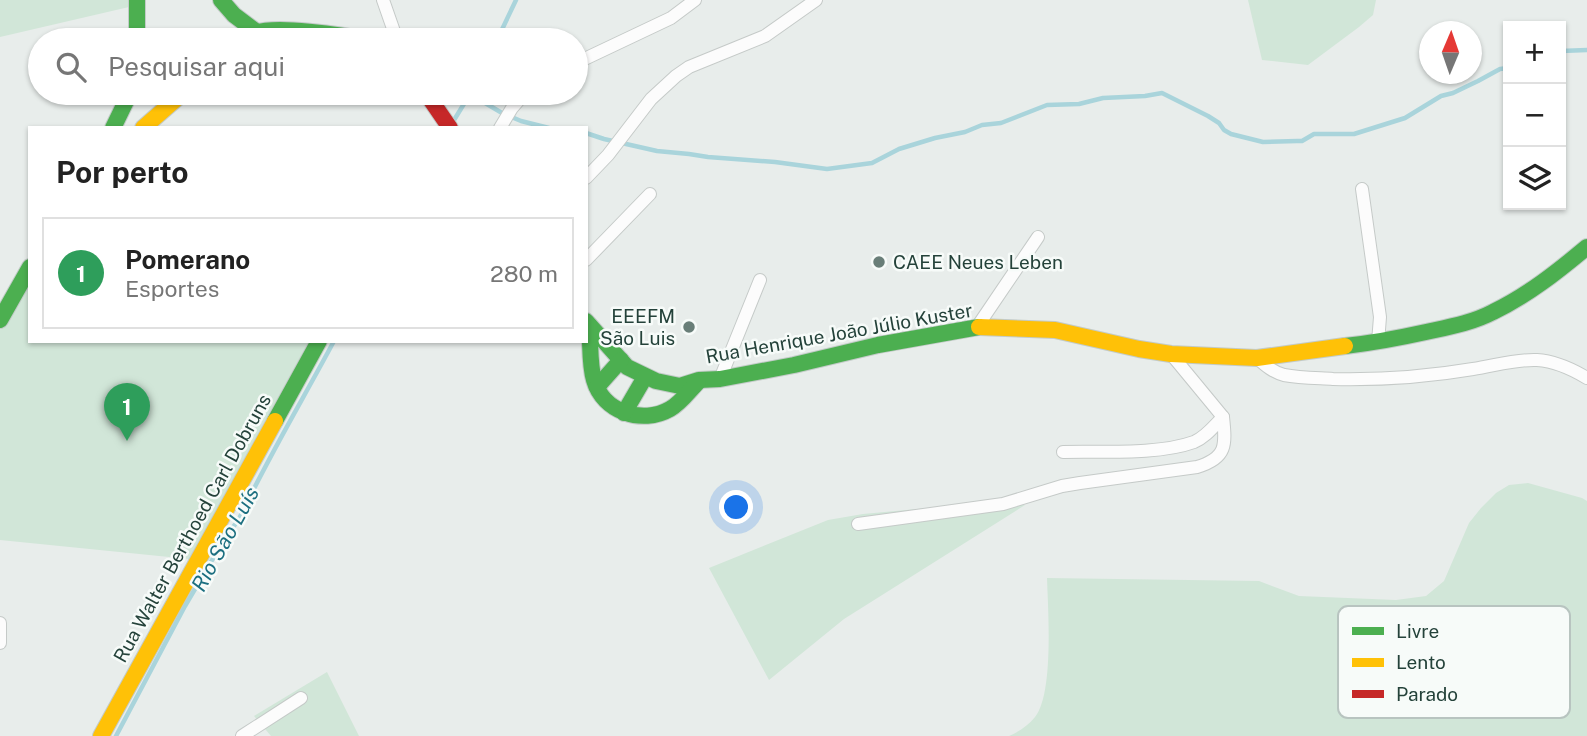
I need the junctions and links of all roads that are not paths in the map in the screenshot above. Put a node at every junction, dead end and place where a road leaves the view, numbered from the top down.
1 (137, 0) edge
2 (221, 0) edge
3 (383, 0) edge
4 (695, 0) edge
5 (816, 0) edge
6 (137, 28) edge
7 (246, 28) edge
8 (393, 28) edge
9 (588, 57) edge
10 (124, 105) edge
11 (169, 105) edge
12 (433, 105) edge
13 (515, 105) edge
14 (444, 124) edge
15 (114, 126) edge
16 (145, 126) edge
17 (501, 126) edge
18 (588, 176) edge
19 (1362, 189) dead end
20 (650, 194) dead end
21 (1038, 237) dead end
22 (1587, 247) edge
23 (588, 258) edge
24 (28, 271) edge
25 (760, 280) dead end
26 (0, 320) edge
27 (588, 323) edge
28 (977, 327) junction
29 (1378, 342) junction
30 (318, 343) edge
31 (1171, 354) junction
32 (1257, 358) junction
33 (621, 360) junction
34 (645, 377) junction
35 (1587, 378) edge
36 (720, 379) junction
37 (699, 380) junction
38 (597, 387) junction
39 (624, 413) junction
40 (1223, 417) junction
41 (1063, 452) dead end
42 (858, 524) dead end
43 (0, 623) edge
44 (0, 643) edge
45 (301, 698) dead end
46 (101, 736) edge
47 (242, 736) edge

1 - 6 street
2 - 7 street
3 - 8 street
4 - 9 street
5 - 18 street
10 - 15 street
11 - 16 street
12 - 14 street
13 - 17 street
19 - 29 street
20 - 23 street
21 - 28 street
22 - 29 street, Rua Henrique João Júlio Kuster
24 - 26 street
25 - 36 street
27 - 33 street, Rua Henrique João Júlio Kuster
27 - 38 street, Rua Henrique João Júlio Kuster
28 - 31 street, Rua Henrique João Júlio Kuster
28 - 36 street, Rua Henrique João Júlio Kuster
29 - 32 street, Rua Henrique João Júlio Kuster
30 - 46 street, Rua Walter Berthoed Carl Dobruns
31 - 32 street, Rua Henrique João Júlio Kuster
31 - 40 street
32 - 35 street
33 - 34 street, Rua Henrique João Júlio Kuster
33 - 38 street
34 - 37 street, Rua Henrique João Júlio Kuster
34 - 39 street
36 - 37 street, Rua Henrique João Júlio Kuster
37 - 39 street, Rua Henrique João Júlio Kuster
38 - 39 street
40 - 41 street
40 - 42 street
43 - 44 street
45 - 47 street

